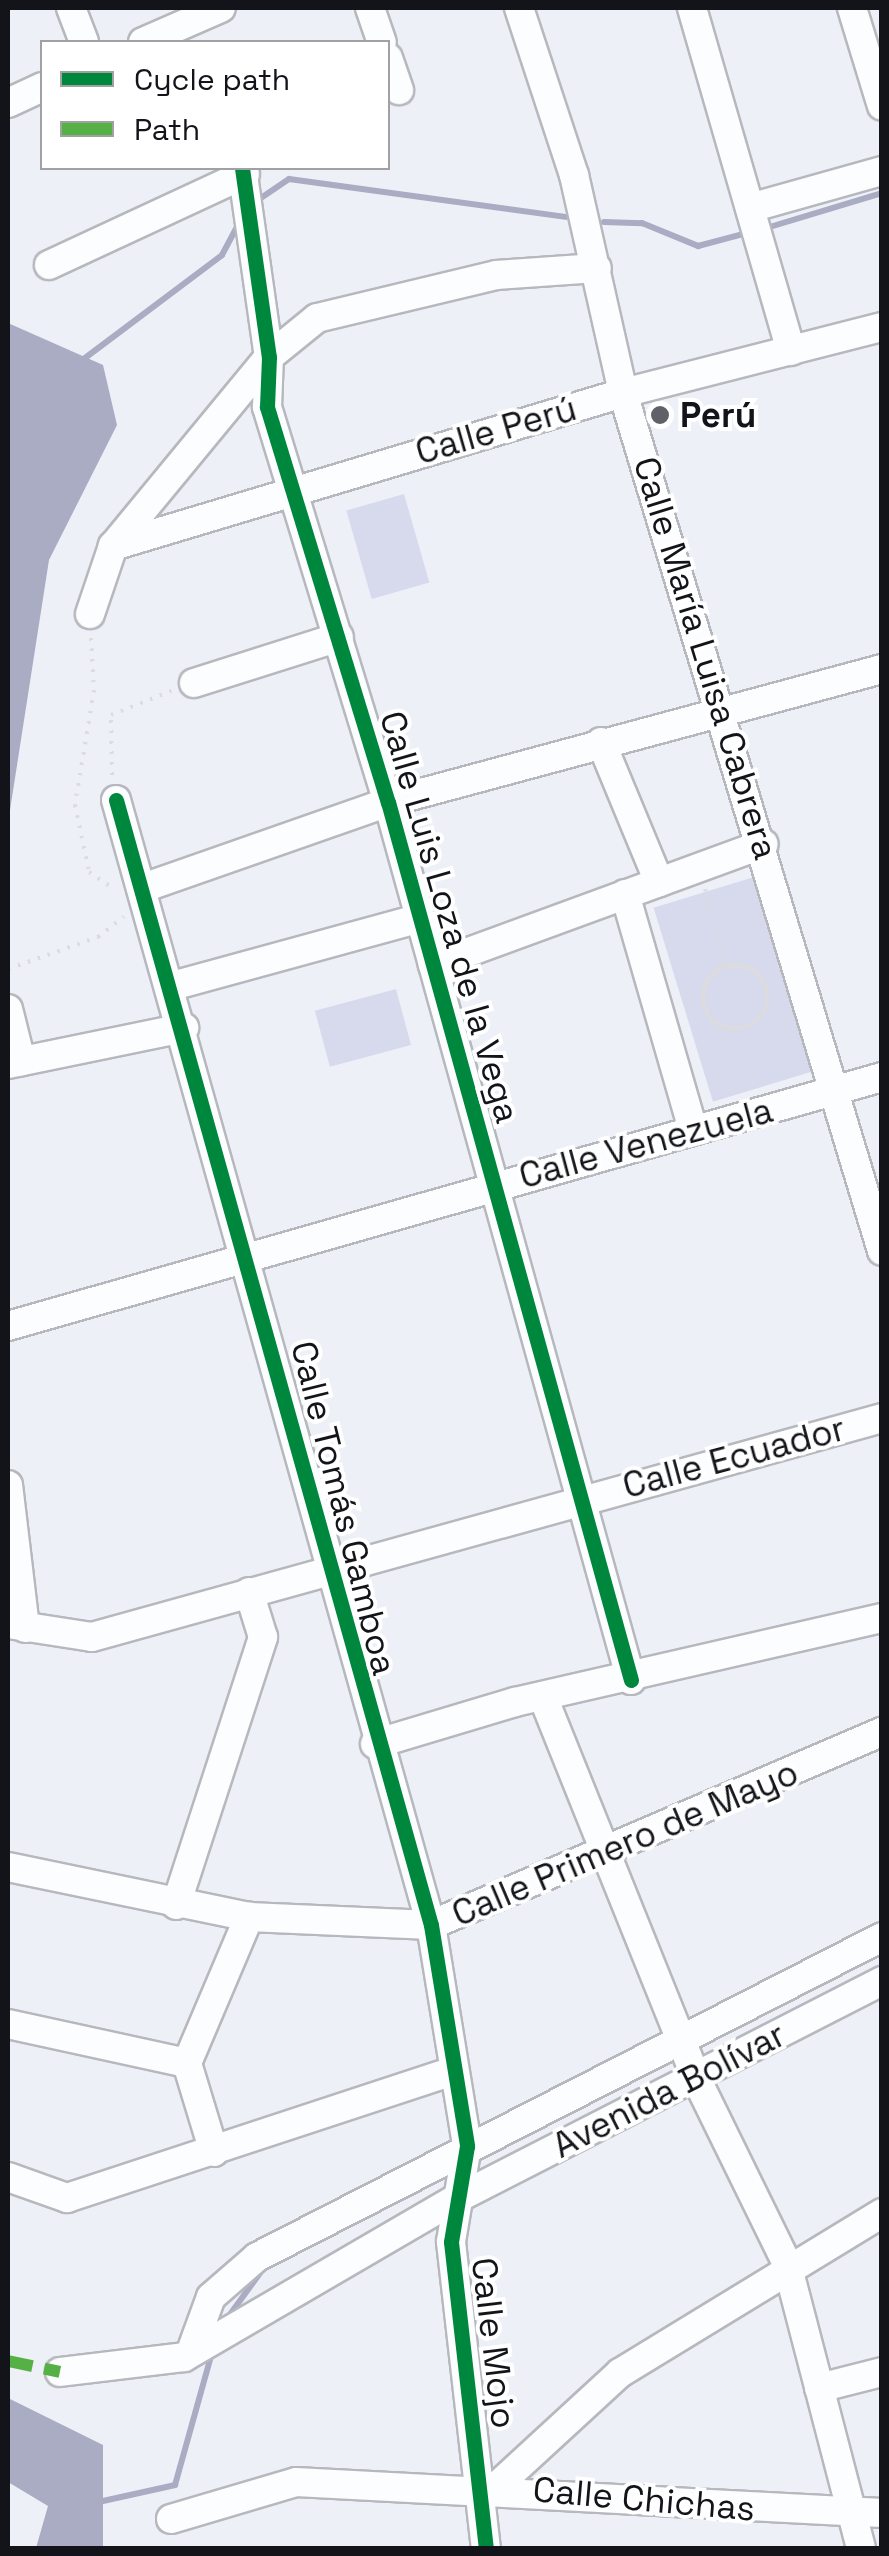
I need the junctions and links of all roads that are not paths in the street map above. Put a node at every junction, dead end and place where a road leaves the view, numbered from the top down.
1 (71, 8) edge
2 (221, 8) edge
3 (370, 8) edge
4 (519, 8) edge
5 (692, 8) edge
6 (852, 8) edge
7 (184, 34) edge
8 (83, 40) edge
9 (153, 40) edge
10 (381, 40) edge
11 (390, 64) edge
12 (40, 89) edge
13 (398, 90) dead end
14 (8, 103) edge
15 (882, 106) edge
16 (243, 171) edge
17 (882, 172) edge
18 (750, 208) junction
19 (49, 265) dead end
20 (596, 268) junction
21 (882, 327) edge
22 (791, 351) junction
23 (269, 357) junction
24 (623, 393) junction
25 (295, 489) junction
26 (113, 546) junction
27 (90, 614) road end
28 (339, 637) junction
29 (882, 670) edge
30 (194, 683) road end
31 (725, 708) junction
32 (601, 742) junction
33 (116, 800) road end
34 (388, 802) junction
35 (764, 844) junction
36 (660, 882) junction
37 (143, 888) junction
38 (625, 894) junction
39 (420, 918) junction
40 (434, 965) junction
41 (172, 986) junction
42 (8, 1009) edge
43 (184, 1028) junction
44 (14, 1062) edge
45 (882, 1078) edge
46 (834, 1091) junction
47 (693, 1130) junction
48 (495, 1184) junction
49 (882, 1251) edge
50 (249, 1252) junction
51 (8, 1326) edge
52 (882, 1418) edge
53 (8, 1485) edge
54 (582, 1498) junction
55 (326, 1570) junction
56 (249, 1592) junction
57 (882, 1618) edge
58 (16, 1626) edge
59 (631, 1680) junction
60 (543, 1698) junction
61 (882, 1732) edge
62 (376, 1744) junction
63 (602, 1856) junction
64 (8, 1867) edge
65 (176, 1904) junction
66 (248, 1917) junction
67 (431, 1925) junction
68 (882, 1937) edge
69 (882, 1981) edge
70 (8, 2024) edge
71 (680, 2037) junction
72 (187, 2064) junction
73 (451, 2072) junction
74 (696, 2078) junction
75 (468, 2146) junction
76 (214, 2152) junction
77 (8, 2177) edge
78 (456, 2199) junction
79 (882, 2213) edge
80 (787, 2264) junction
81 (193, 2346) junction
82 (60, 2372) dead end
83 (882, 2372) edge
84 (819, 2388) junction
85 (489, 2485) junction
86 (882, 2513) edge
87 (853, 2518) junction
88 (171, 2519) dead end
89 (486, 2548) edge
90 (861, 2548) edge

1 - 8 street
2 - 7 street
3 - 10 street
4 - 20 street, Calle María Luisa Cabrera
5 - 18 street
6 - 15 street
7 - 9 street
11 - 13 street
12 - 14 street
16 - 19 street
16 - 23 street, Calle Luis Loza de la Vega
17 - 18 street
18 - 22 street
20 - 23 street
20 - 24 street, Calle María Luisa Cabrera
21 - 22 street, Calle Perú
22 - 24 street, Calle Perú
23 - 25 street, Calle Luis Loza de la Vega
23 - 26 street
24 - 25 street, Calle Perú
24 - 31 street, Calle María Luisa Cabrera
25 - 26 street, Calle Perú
25 - 28 street, Calle Luis Loza de la Vega
26 - 27 street
28 - 30 street
28 - 34 street, Calle Luis Loza de la Vega
29 - 31 street
31 - 32 street
31 - 35 street, Calle María Luisa Cabrera
32 - 34 street
32 - 36 street
33 - 37 street, Calle Tomás Gamboa
34 - 37 street
34 - 39 street, Calle Luis Loza de la Vega
35 - 36 street
35 - 46 street, Calle María Luisa Cabrera
36 - 38 street
37 - 41 street, Calle Tomás Gamboa
38 - 40 street
38 - 47 street
39 - 40 street, Calle Luis Loza de la Vega
39 - 41 street
40 - 48 street, Calle Luis Loza de la Vega
41 - 43 street, Calle Tomás Gamboa
42 - 44 street
43 - 44 street
43 - 50 street, Calle Tomás Gamboa
45 - 46 street, Calle Venezuela
46 - 47 street, Calle Venezuela
46 - 49 street, Calle María Luisa Cabrera
47 - 48 street, Calle Venezuela
48 - 50 street, Calle Venezuela
48 - 54 street, Calle Luis Loza de la Vega
50 - 51 street, Calle Venezuela
50 - 55 street, Calle Tomás Gamboa
52 - 54 street, Calle Ecuador
53 - 58 street
54 - 55 street, Calle Ecuador
54 - 59 street, Calle Luis Loza de la Vega
55 - 56 street, Calle Ecuador
55 - 62 street, Calle Tomás Gamboa
56 - 58 street, Calle Ecuador
56 - 65 street
57 - 59 street
59 - 60 street
60 - 62 street
60 - 63 street
61 - 63 street, Calle Primero de Mayo
62 - 67 street, Calle Tomás Gamboa
63 - 67 street, Calle Primero de Mayo
63 - 71 street
64 - 65 street, Calle Primero de Mayo
65 - 66 street, Calle Primero de Mayo
66 - 67 street, Calle Primero de Mayo
66 - 72 street
67 - 73 street, Calle Tomás Gamboa
68 - 71 street, Avenida Bolívar
69 - 74 street, Avenida Bolívar
70 - 72 street
71 - 74 street
71 - 75 street, Avenida Bolívar
72 - 76 street
73 - 75 street, Calle Tomás Gamboa
73 - 76 street
74 - 78 street, Avenida Bolívar
74 - 80 street
75 - 78 street, Calle Mojo
75 - 81 street, Avenida Bolívar
76 - 77 street
78 - 81 street, Avenida Bolívar
78 - 85 street, Calle Mojo
79 - 80 street
80 - 84 street
80 - 85 street
81 - 82 street, Avenida Bolívar
83 - 84 street
84 - 87 street
85 - 87 street, Calle Chichas
85 - 88 street, Calle Chichas
85 - 89 street, Calle Mojo
86 - 87 street, Calle Chichas
87 - 90 street

